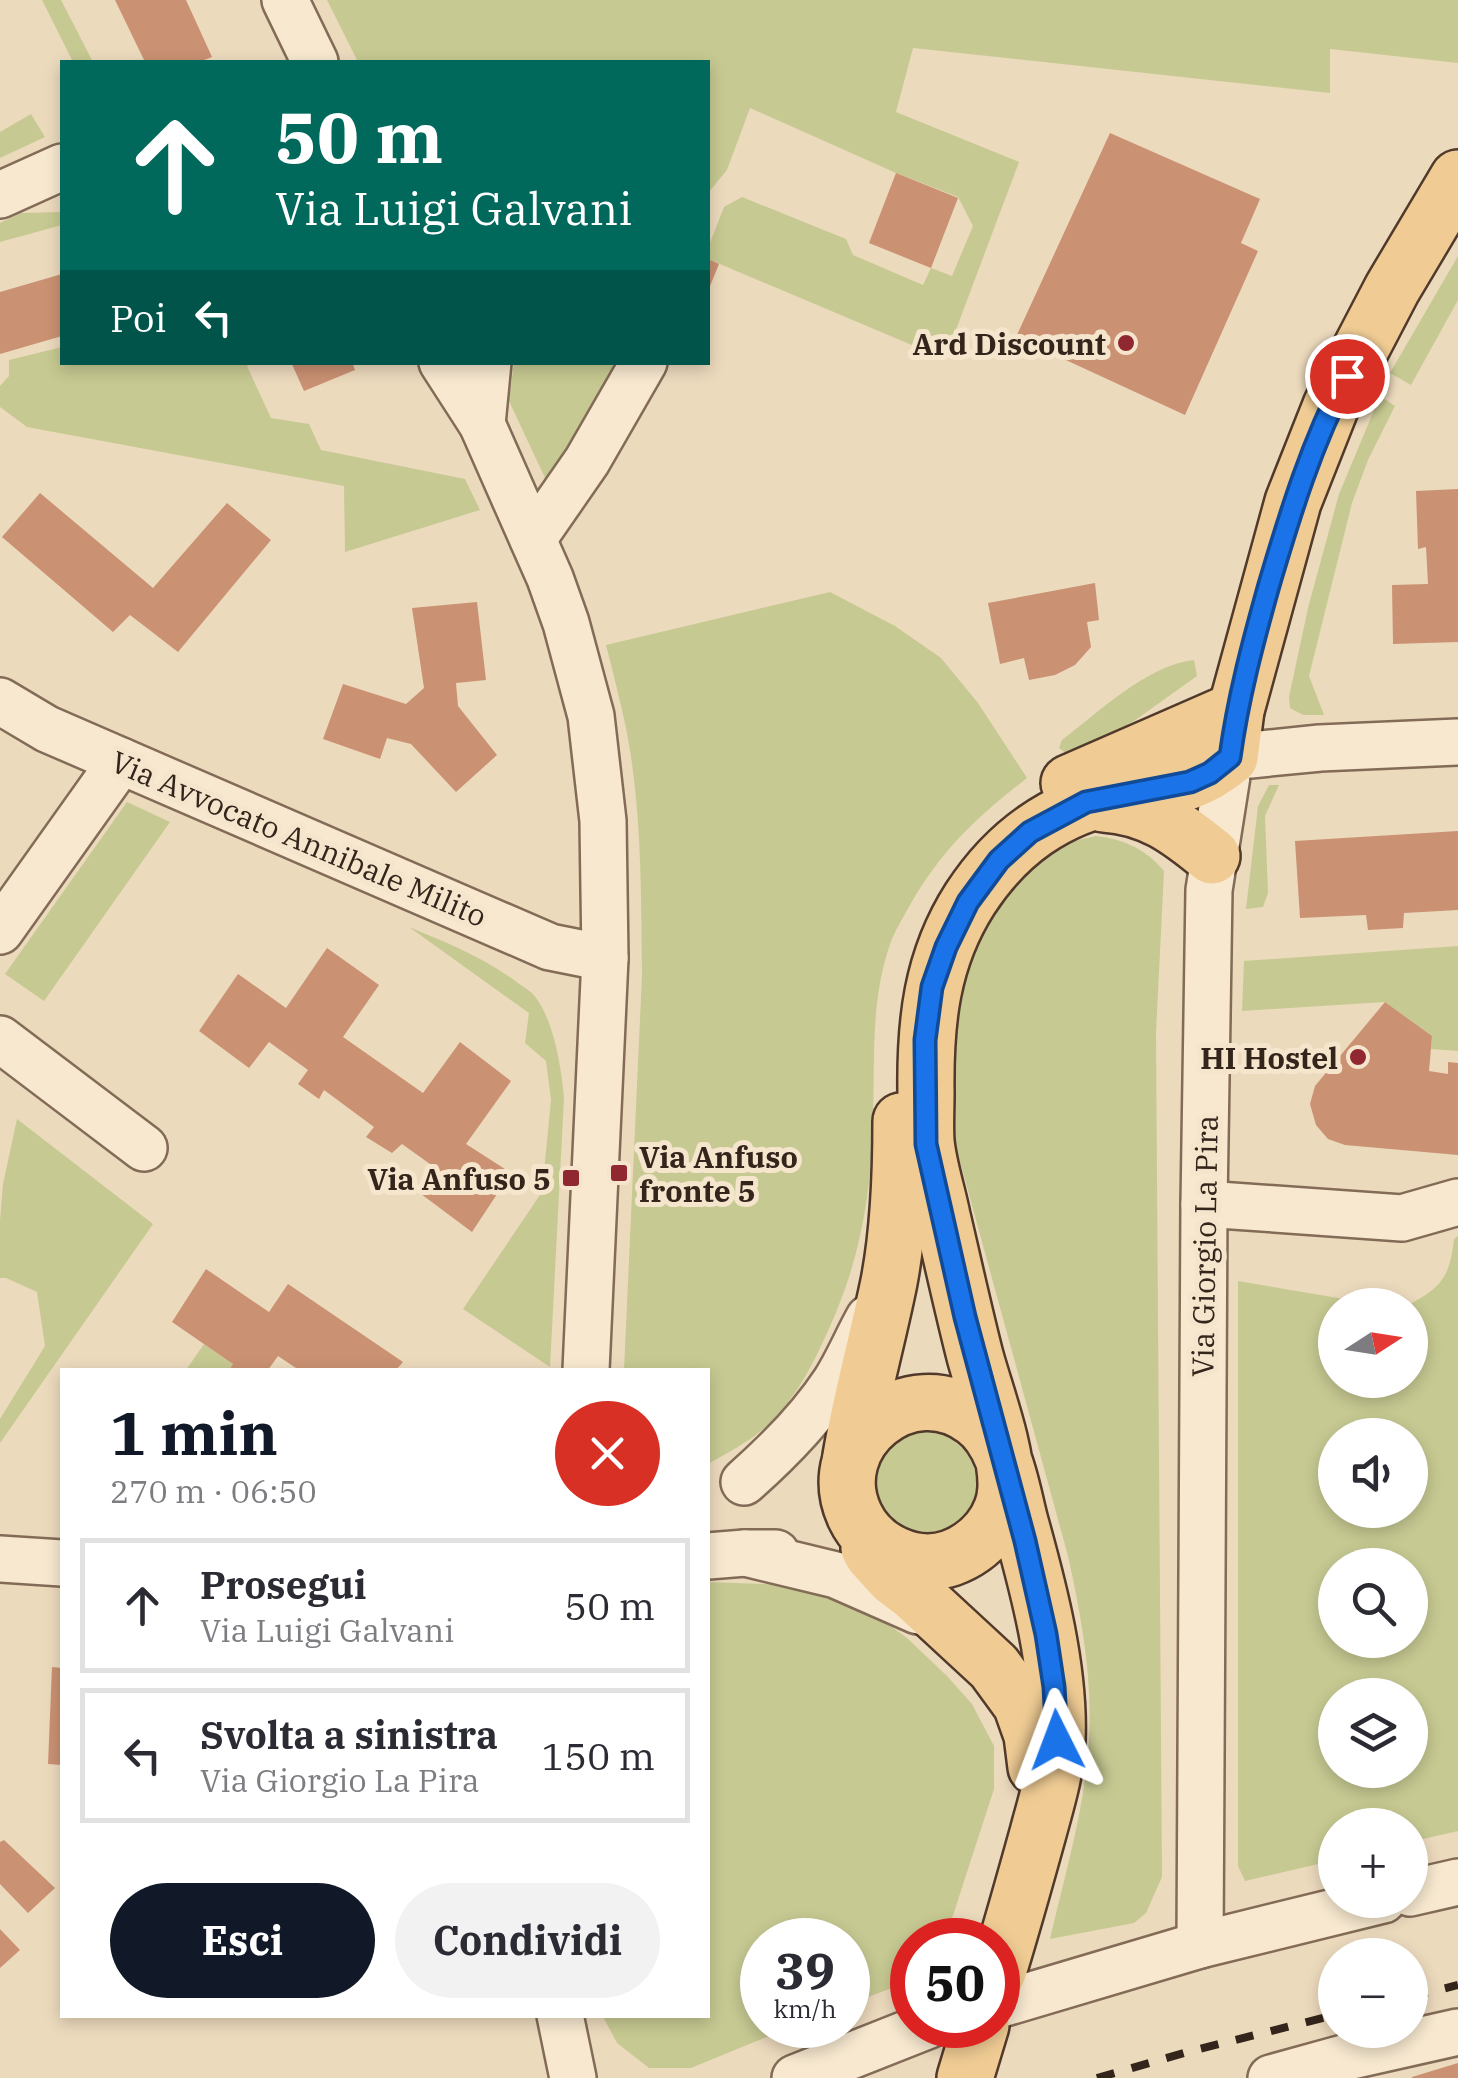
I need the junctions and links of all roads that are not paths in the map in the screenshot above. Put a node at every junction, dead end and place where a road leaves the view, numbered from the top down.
1 (285, 0) edge
2 (314, 60) edge
3 (60, 168) edge
4 (1458, 178) edge
5 (0, 195) edge
6 (444, 365) edge
7 (488, 365) edge
8 (642, 365) edge
9 (482, 424) junction
10 (533, 539) junction
11 (0, 700) edge
12 (1233, 733) junction
13 (1458, 742) edge
14 (120, 761) junction
15 (1086, 802) junction
16 (1212, 856) junction
17 (0, 930) edge
18 (604, 958) junction
19 (0, 1039) edge
20 (144, 1148) dead end
21 (1458, 1202) edge
22 (1204, 1204) junction
23 (889, 1280) junction
24 (586, 1368) edge
25 (864, 1432) junction
26 (1004, 1460) junction
27 (726, 1490) edge
28 (873, 1541) junction
29 (726, 1554) edge
30 (0, 1559) edge
31 (60, 1563) edge
32 (951, 1628) junction
33 (1458, 1882) edge
34 (1428, 1889) edge
35 (1016, 1914) junction
36 (1318, 1916) edge
37 (1015, 1918) edge
38 (1200, 1945) junction
39 (1020, 1998) edge
40 (561, 2018) edge
41 (1458, 2032) edge
42 (890, 2040) edge
43 (974, 2048) edge
44 (573, 2078) edge
45 (795, 2078) edge
46 (965, 2078) edge
47 (1271, 2078) edge

1 - 2 street
3 - 5 street
4 - 12 main road, Via Giorgio La Pira
6 - 9 street
7 - 9 street
8 - 10 street
9 - 10 street
10 - 18 street
11 - 14 street, Via Avvocato Annibale Milito
12 - 13 street
12 - 15 main road
12 - 16 street, Via Giorgio La Pira
12 - 23 main road
14 - 17 street
14 - 18 street, Via Avvocato Annibale Milito
15 - 16 main road
15 - 26 main road
16 - 22 street, Via Giorgio La Pira
18 - 24 street
19 - 20 street
21 - 22 street
22 - 38 street, Via Giorgio La Pira
23 - 25 main road
23 - 27 street
25 - 26 main road
25 - 27 street
25 - 28 main road
26 - 28 main road
26 - 35 main road
28 - 29 street
28 - 32 main road
29 - 32 street
30 - 31 street
32 - 35 main road
33 - 34 street
35 - 37 main road
36 - 38 street
38 - 39 street
40 - 44 street
41 - 47 street
42 - 45 street
43 - 46 main road

